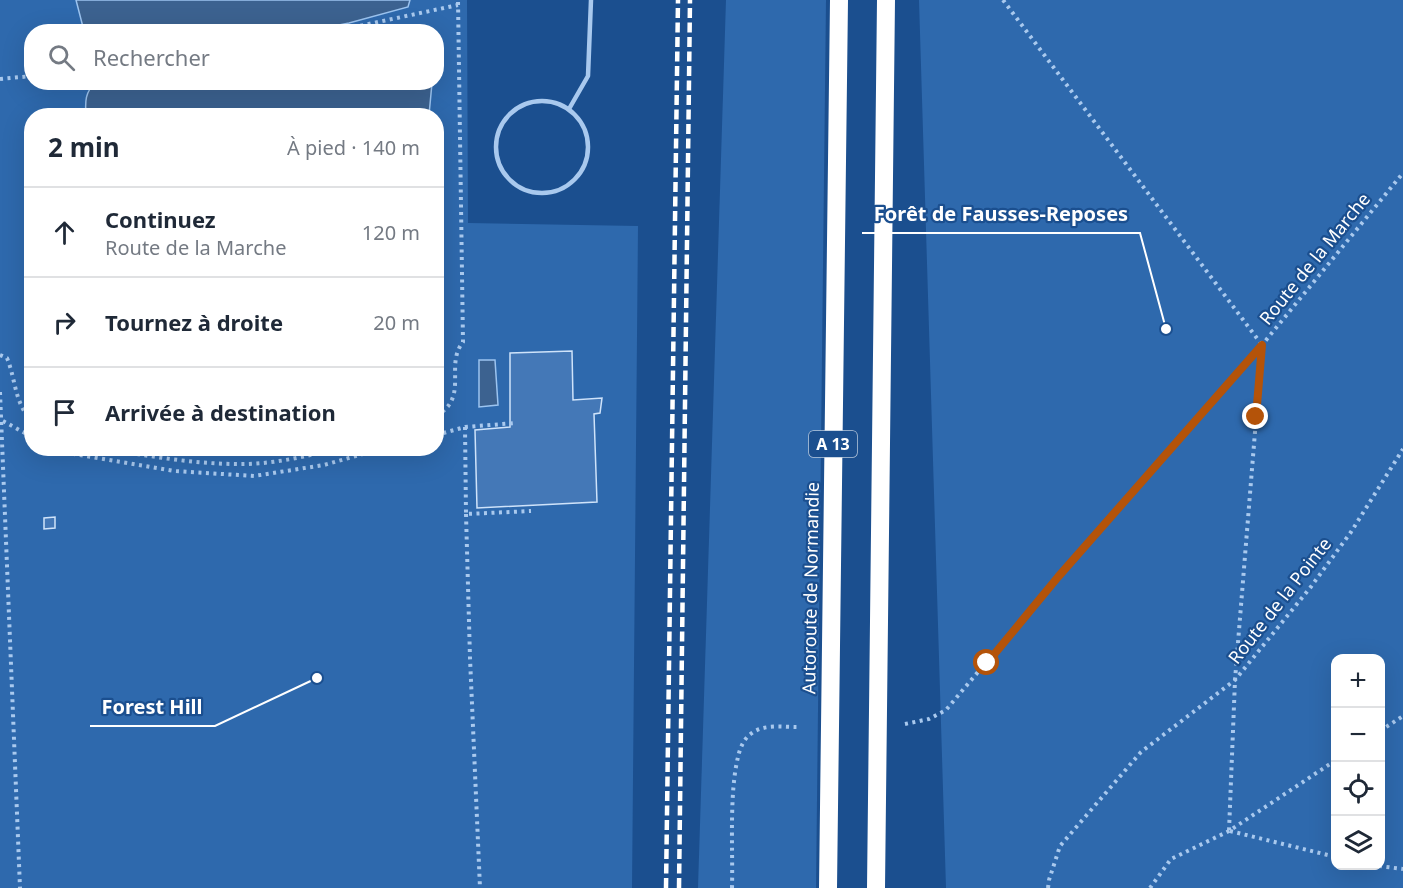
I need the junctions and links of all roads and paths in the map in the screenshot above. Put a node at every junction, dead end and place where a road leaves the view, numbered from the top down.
1 (591, 0) edge
2 (839, 0) edge
3 (886, 0) edge
4 (1003, 0) edge
5 (458, 2) edge
6 (365, 24) edge
7 (24, 77) edge
8 (0, 79) edge
9 (569, 110) junction
10 (1403, 173) edge
11 (1262, 345) junction
12 (0, 356) edge
13 (0, 392) edge
14 (24, 409) edge
15 (444, 412) edge
16 (3, 420) junction
17 (516, 423) dead end
18 (465, 427) junction
19 (24, 432) edge
20 (444, 433) edge
21 (1403, 449) edge
22 (86, 456) edge
23 (152, 456) edge
24 (308, 456) edge
25 (356, 456) edge
26 (531, 512) dead end
27 (466, 514) junction
28 (1235, 680) junction
29 (1403, 716) edge
30 (905, 724) dead end
31 (797, 727) dead end
32 (1385, 727) edge
33 (1332, 762) edge
34 (1230, 831) junction
35 (1331, 856) edge
36 (1385, 867) edge
37 (1403, 869) edge
38 (20, 888) edge
39 (480, 888) edge
40 (732, 888) edge
41 (828, 888) edge
42 (876, 888) edge
43 (1048, 888) edge
44 (1150, 888) edge

1 - 9 lane
2 - 41 highway, Autoroute de Normandie / A 13
3 - 42 highway, A 13
4 - 11 path
5 - 6 path
5 - 15 path
7 - 8 path
9 - 9 lane
10 - 11 path, Route de la Marche
11 - 28 path
11 - 30 path, Route de la Marche
12 - 14 path
13 - 16 path
16 - 19 path
16 - 38 path
17 - 18 path
18 - 20 path
18 - 27 path
21 - 28 path, Route de la Pointe
22 - 25 path
23 - 24 path
26 - 27 path
27 - 39 path
28 - 34 path
28 - 43 path, Route de la Pointe
29 - 32 path
31 - 40 path
33 - 34 path
34 - 35 path
34 - 44 path
36 - 37 path

